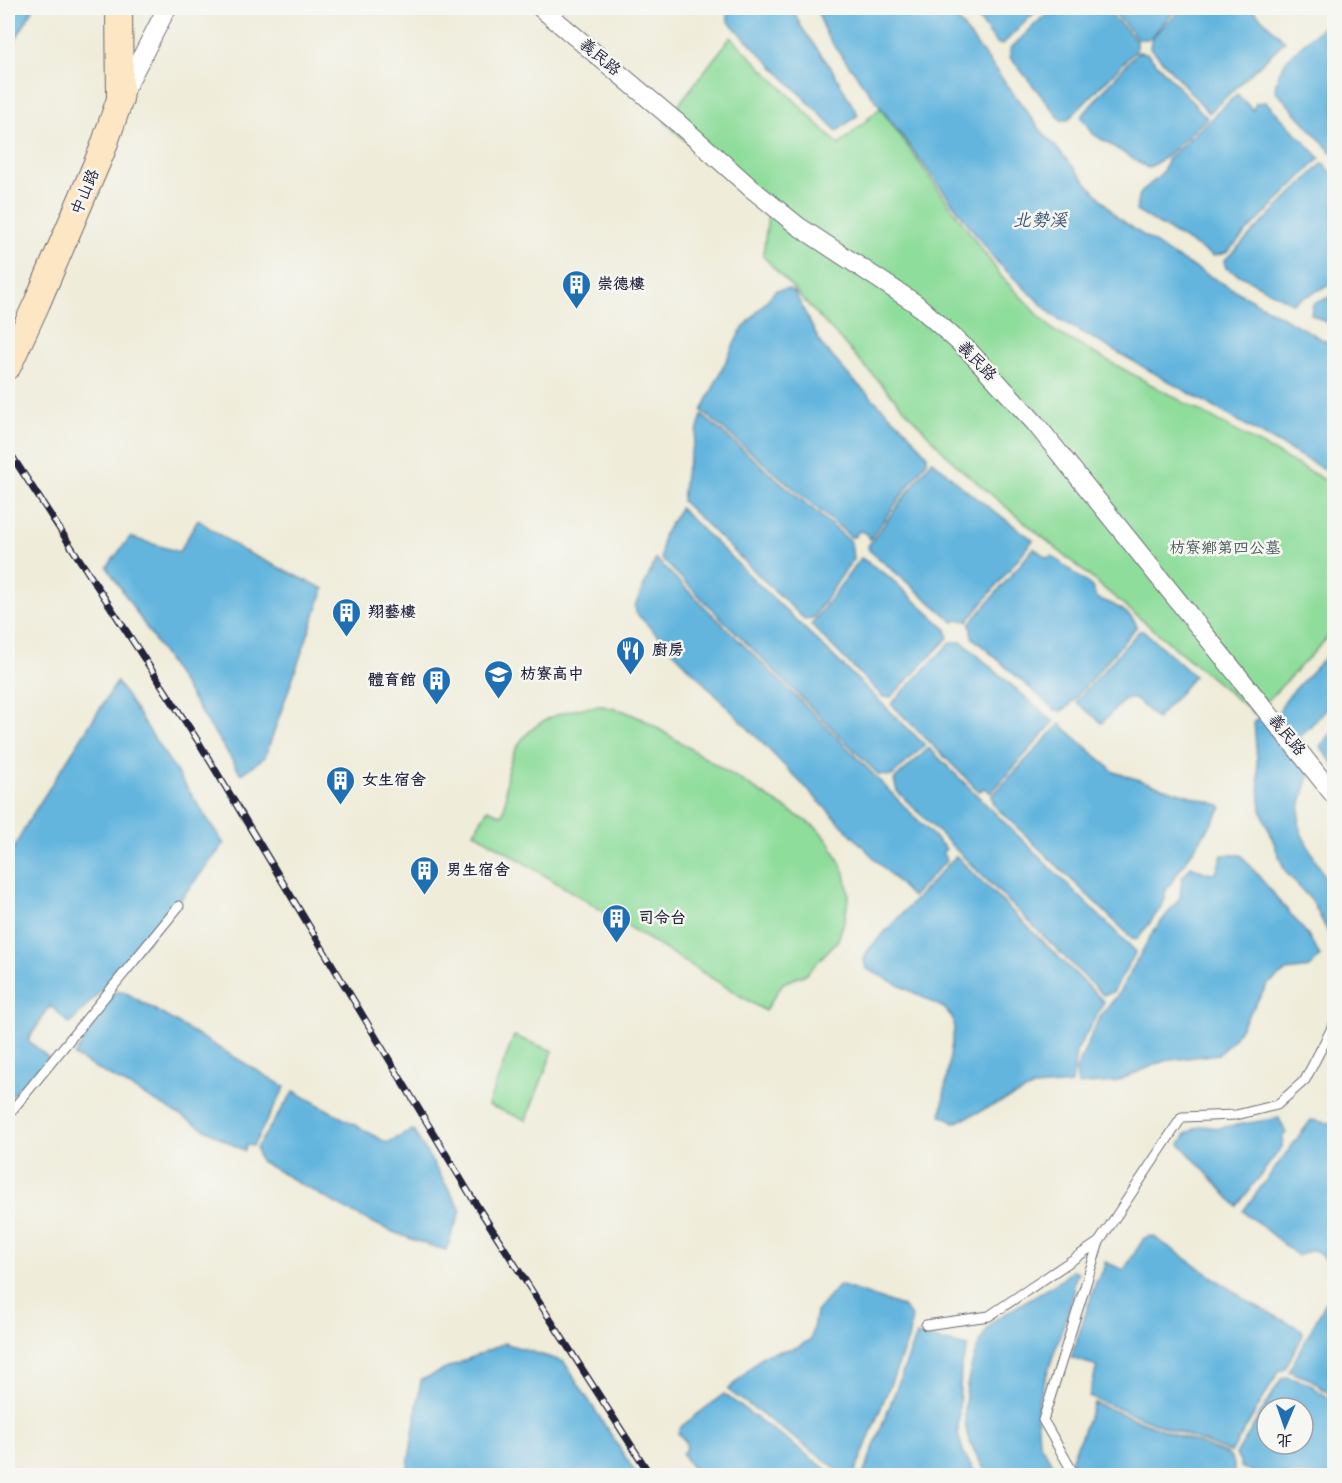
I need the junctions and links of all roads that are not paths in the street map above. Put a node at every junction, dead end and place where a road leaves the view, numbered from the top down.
1 (119, 8) edge
2 (167, 8) edge
3 (542, 8) edge
4 (120, 99) junction
5 (8, 366) edge
6 (1335, 795) edge
7 (179, 906) dead end
8 (1335, 1024) edge
9 (8, 1115) edge
10 (1099, 1242) junction
11 (926, 1324) dead end
12 (1075, 1476) edge

1 - 4 street, 中山路
2 - 4 street
3 - 6 street, 義民路
4 - 5 street, 中山路
7 - 9 lane
8 - 10 lane
10 - 11 lane
10 - 12 lane

